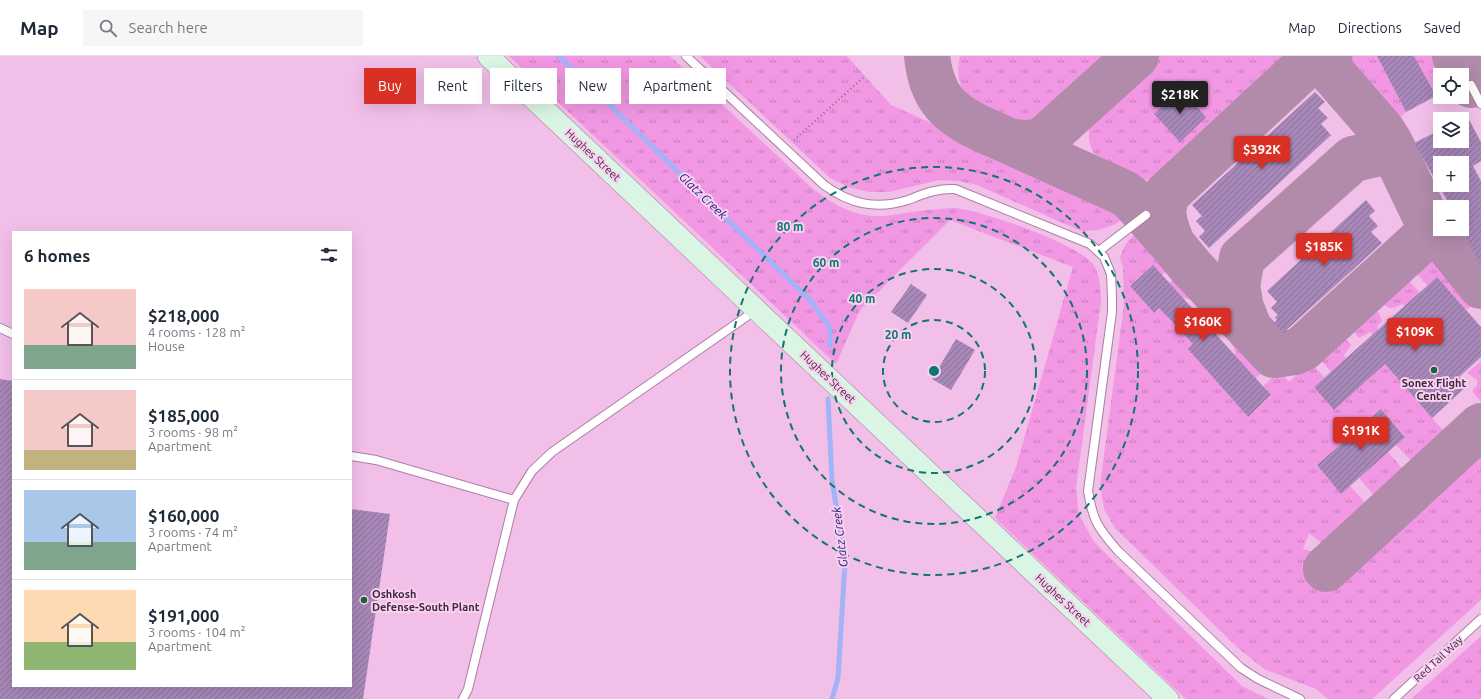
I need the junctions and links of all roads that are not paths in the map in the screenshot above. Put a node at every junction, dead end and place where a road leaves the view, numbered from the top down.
1 (488, 56) edge
2 (686, 56) edge
3 (1471, 85) dead end
4 (1481, 104) edge
5 (1146, 215) dead end
6 (1098, 251) junction
7 (757, 310) junction
8 (0, 328) edge
9 (12, 334) edge
10 (352, 456) edge
11 (514, 500) junction
12 (1481, 619) edge
13 (463, 699) edge
14 (1168, 699) edge
15 (1300, 699) edge
16 (1394, 699) edge

1 - 7 street, Hughes Street
2 - 6 lane
3 - 4 lane
5 - 6 lane
6 - 15 lane
7 - 11 lane
7 - 14 street, Hughes Street
8 - 9 lane
10 - 11 lane
11 - 13 lane
12 - 16 lane, Red Tail Way

